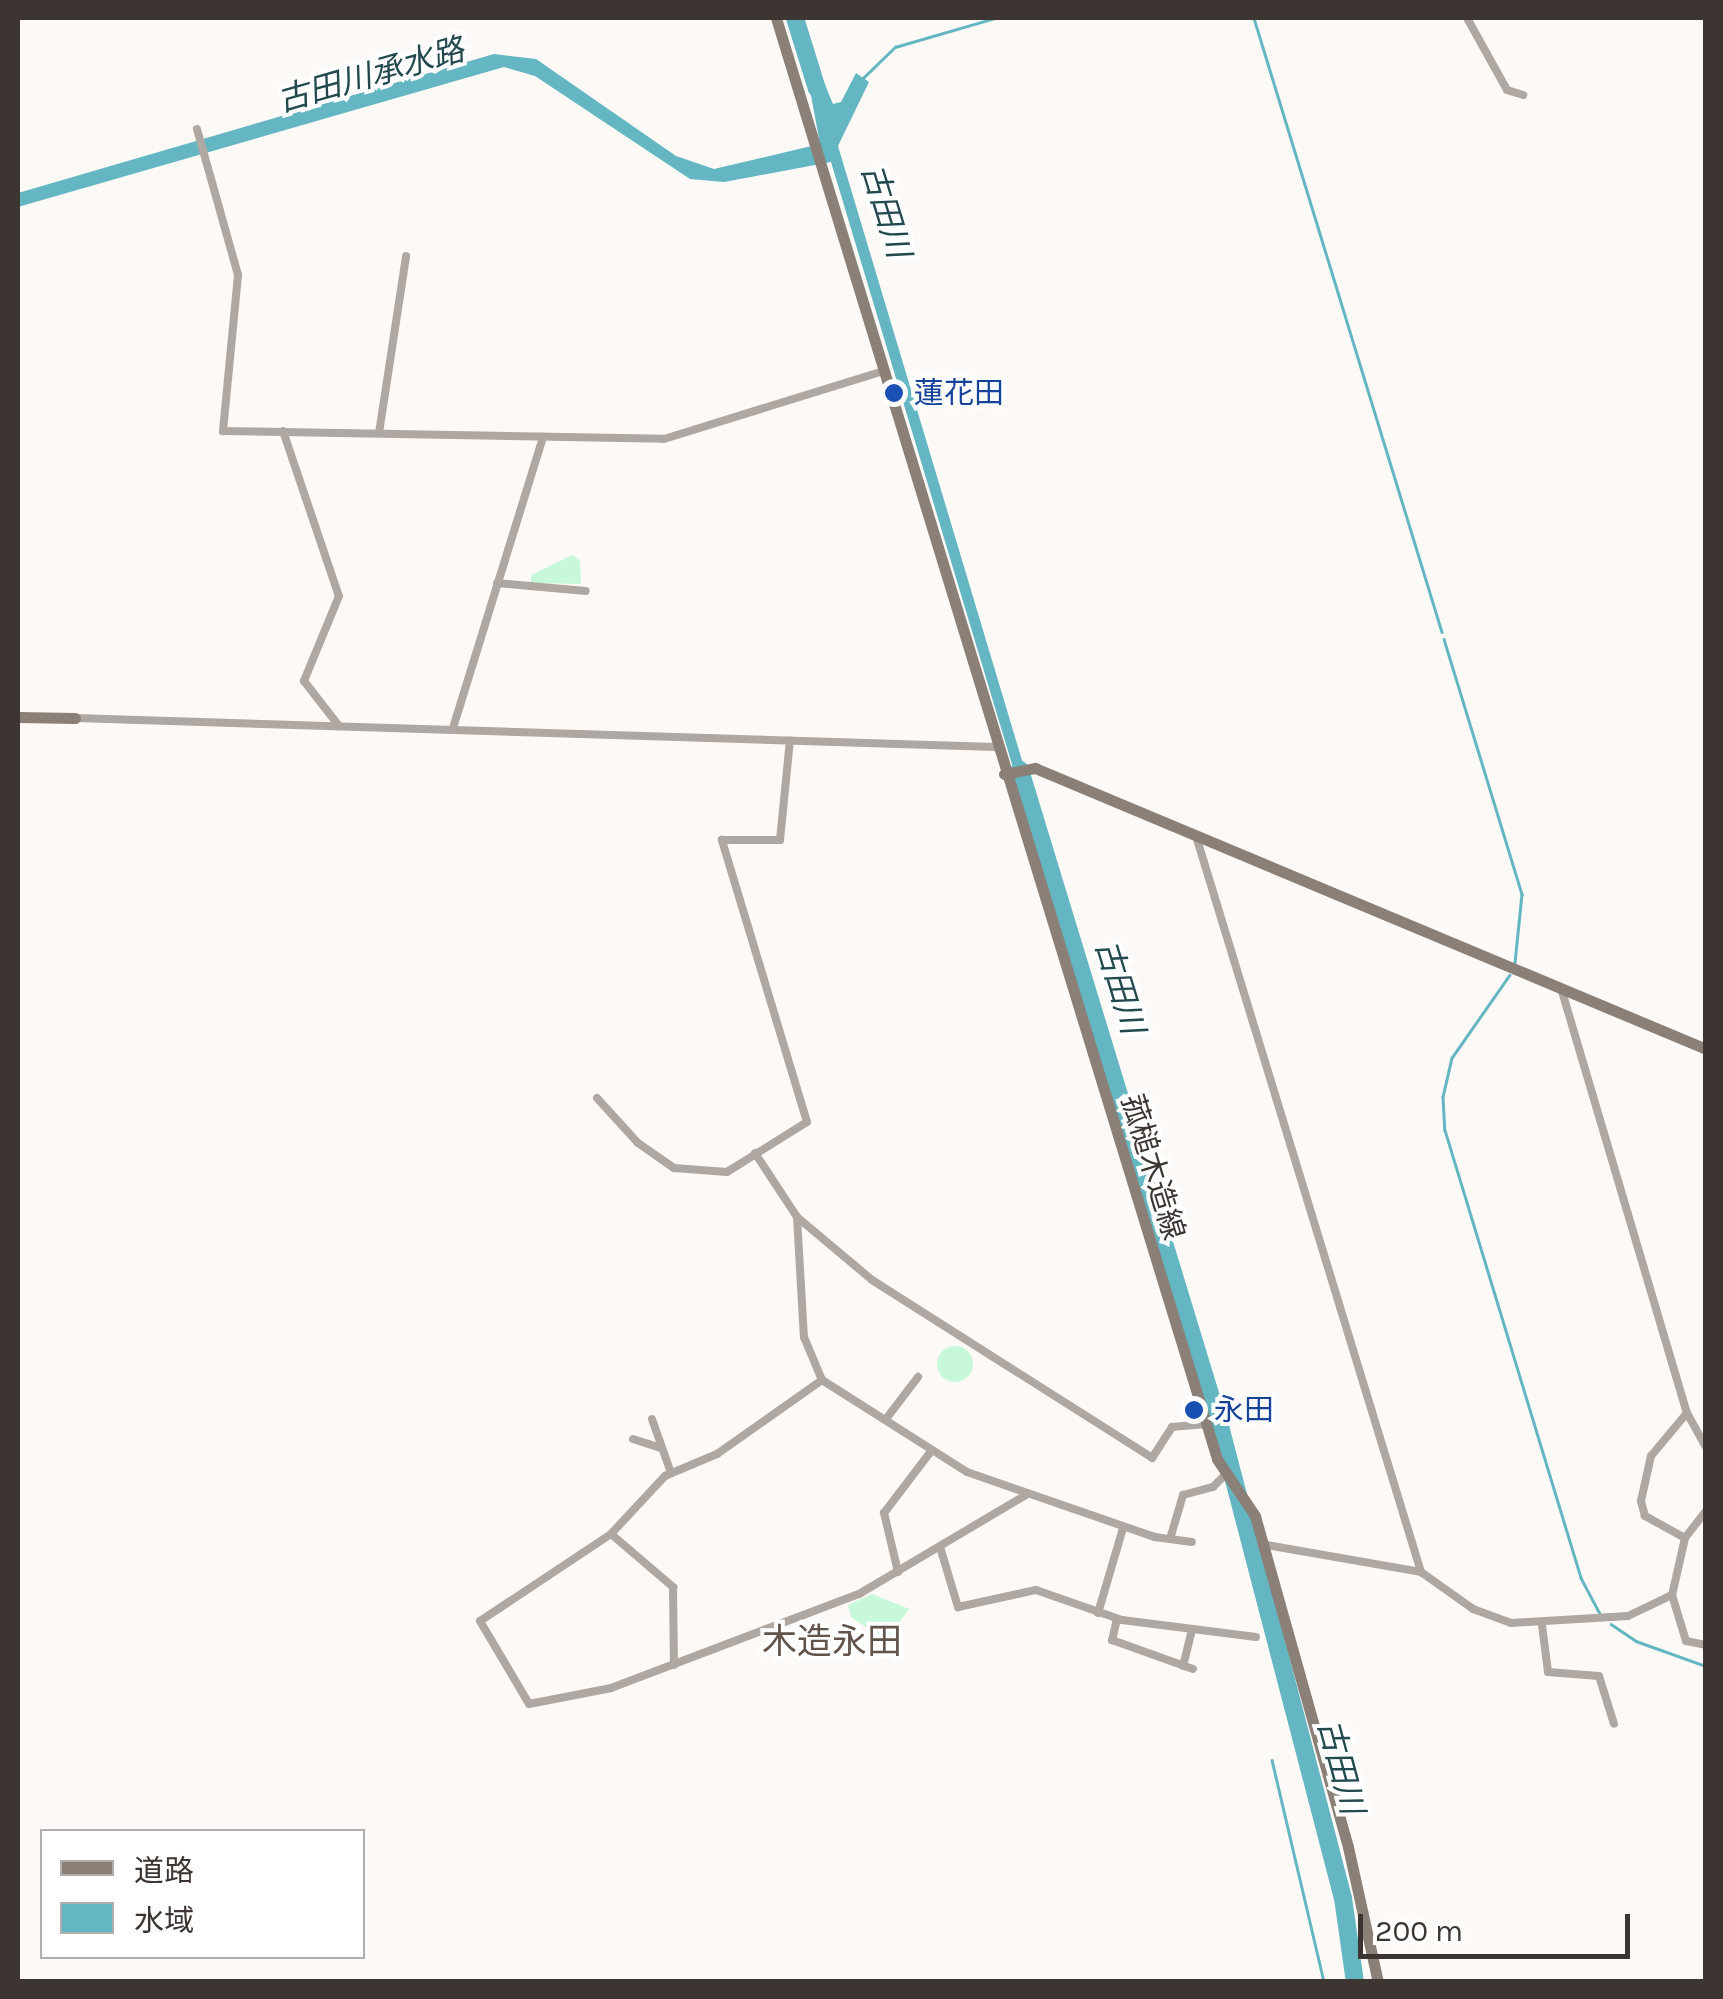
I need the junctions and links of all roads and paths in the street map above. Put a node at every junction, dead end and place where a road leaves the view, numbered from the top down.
1 (776, 18) edge
2 (1467, 18) edge
3 (1522, 95) dead end
4 (197, 130) dead end
5 (406, 256) dead end
6 (883, 372) junction
7 (283, 431) junction
8 (378, 433) junction
9 (543, 438) junction
10 (497, 583) junction
11 (586, 592) dead end
12 (18, 717) edge
13 (75, 718) joint
14 (339, 726) junction
15 (452, 728) junction
16 (790, 740) junction
17 (995, 748) junction
18 (1007, 773) junction
19 (1196, 836) junction
20 (1560, 988) junction
21 (1706, 1049) edge
22 (597, 1098) dead end
23 (755, 1153) junction
24 (796, 1217) junction
25 (918, 1376) dead end
26 (822, 1380) junction
27 (1687, 1413) junction
28 (886, 1418) junction
29 (652, 1419) dead end
30 (1206, 1424) junction
31 (632, 1438) dead end
32 (1706, 1447) edge
33 (660, 1448) junction
34 (932, 1450) junction
35 (671, 1473) junction
36 (1224, 1477) junction
37 (1026, 1495) junction
38 (1706, 1511) edge
39 (1124, 1528) junction
40 (611, 1534) junction
41 (1685, 1538) junction
42 (1170, 1539) junction
43 (1192, 1542) dead end
44 (1261, 1544) junction
45 (940, 1547) junction
46 (898, 1572) junction
47 (1421, 1572) junction
48 (1672, 1595) junction
49 (1098, 1614) junction
50 (1117, 1619) junction
51 (1542, 1625) junction
52 (1192, 1631) junction
53 (1256, 1637) dead end
54 (1706, 1645) edge
55 (674, 1665) junction
56 (1183, 1666) junction
57 (1193, 1669) dead end
58 (1614, 1724) dead end
59 (1378, 1982) edge

1 - 6 main road, 菰槌木造線
2 - 3 street
4 - 7 street
5 - 8 street
6 - 9 street
6 - 17 main road, 菰槌木造線
7 - 8 street
7 - 14 street
8 - 9 street
9 - 10 street
10 - 11 street
10 - 15 street
12 - 13 main road
13 - 14 street
14 - 15 street
15 - 16 street
16 - 17 street
16 - 23 street
17 - 18 main road, 菰槌木造線
18 - 19 main road
18 - 30 main road, 菰槌木造線
19 - 20 main road
19 - 47 street
20 - 21 main road
20 - 27 street
22 - 23 street
23 - 24 street
24 - 26 street
24 - 30 street
25 - 28 street
26 - 28 street
26 - 35 street
27 - 32 street
27 - 41 street
28 - 34 street
29 - 33 street
30 - 36 main road, 菰槌木造線
31 - 33 street
33 - 35 street
34 - 37 street
34 - 46 street
35 - 40 street
36 - 42 street
36 - 44 main road, 菰槌木造線
37 - 39 street
37 - 45 street
38 - 41 street
39 - 42 street
39 - 49 street
40 - 55 street
40 - 55 street
41 - 48 street
42 - 43 street
44 - 47 street
44 - 59 main road, 菰槌木造線
45 - 46 street
45 - 49 street
46 - 55 street
47 - 51 street
48 - 51 street
48 - 54 street
49 - 50 street
50 - 52 street
50 - 56 street
51 - 58 street
52 - 53 street
52 - 56 street
56 - 57 street

